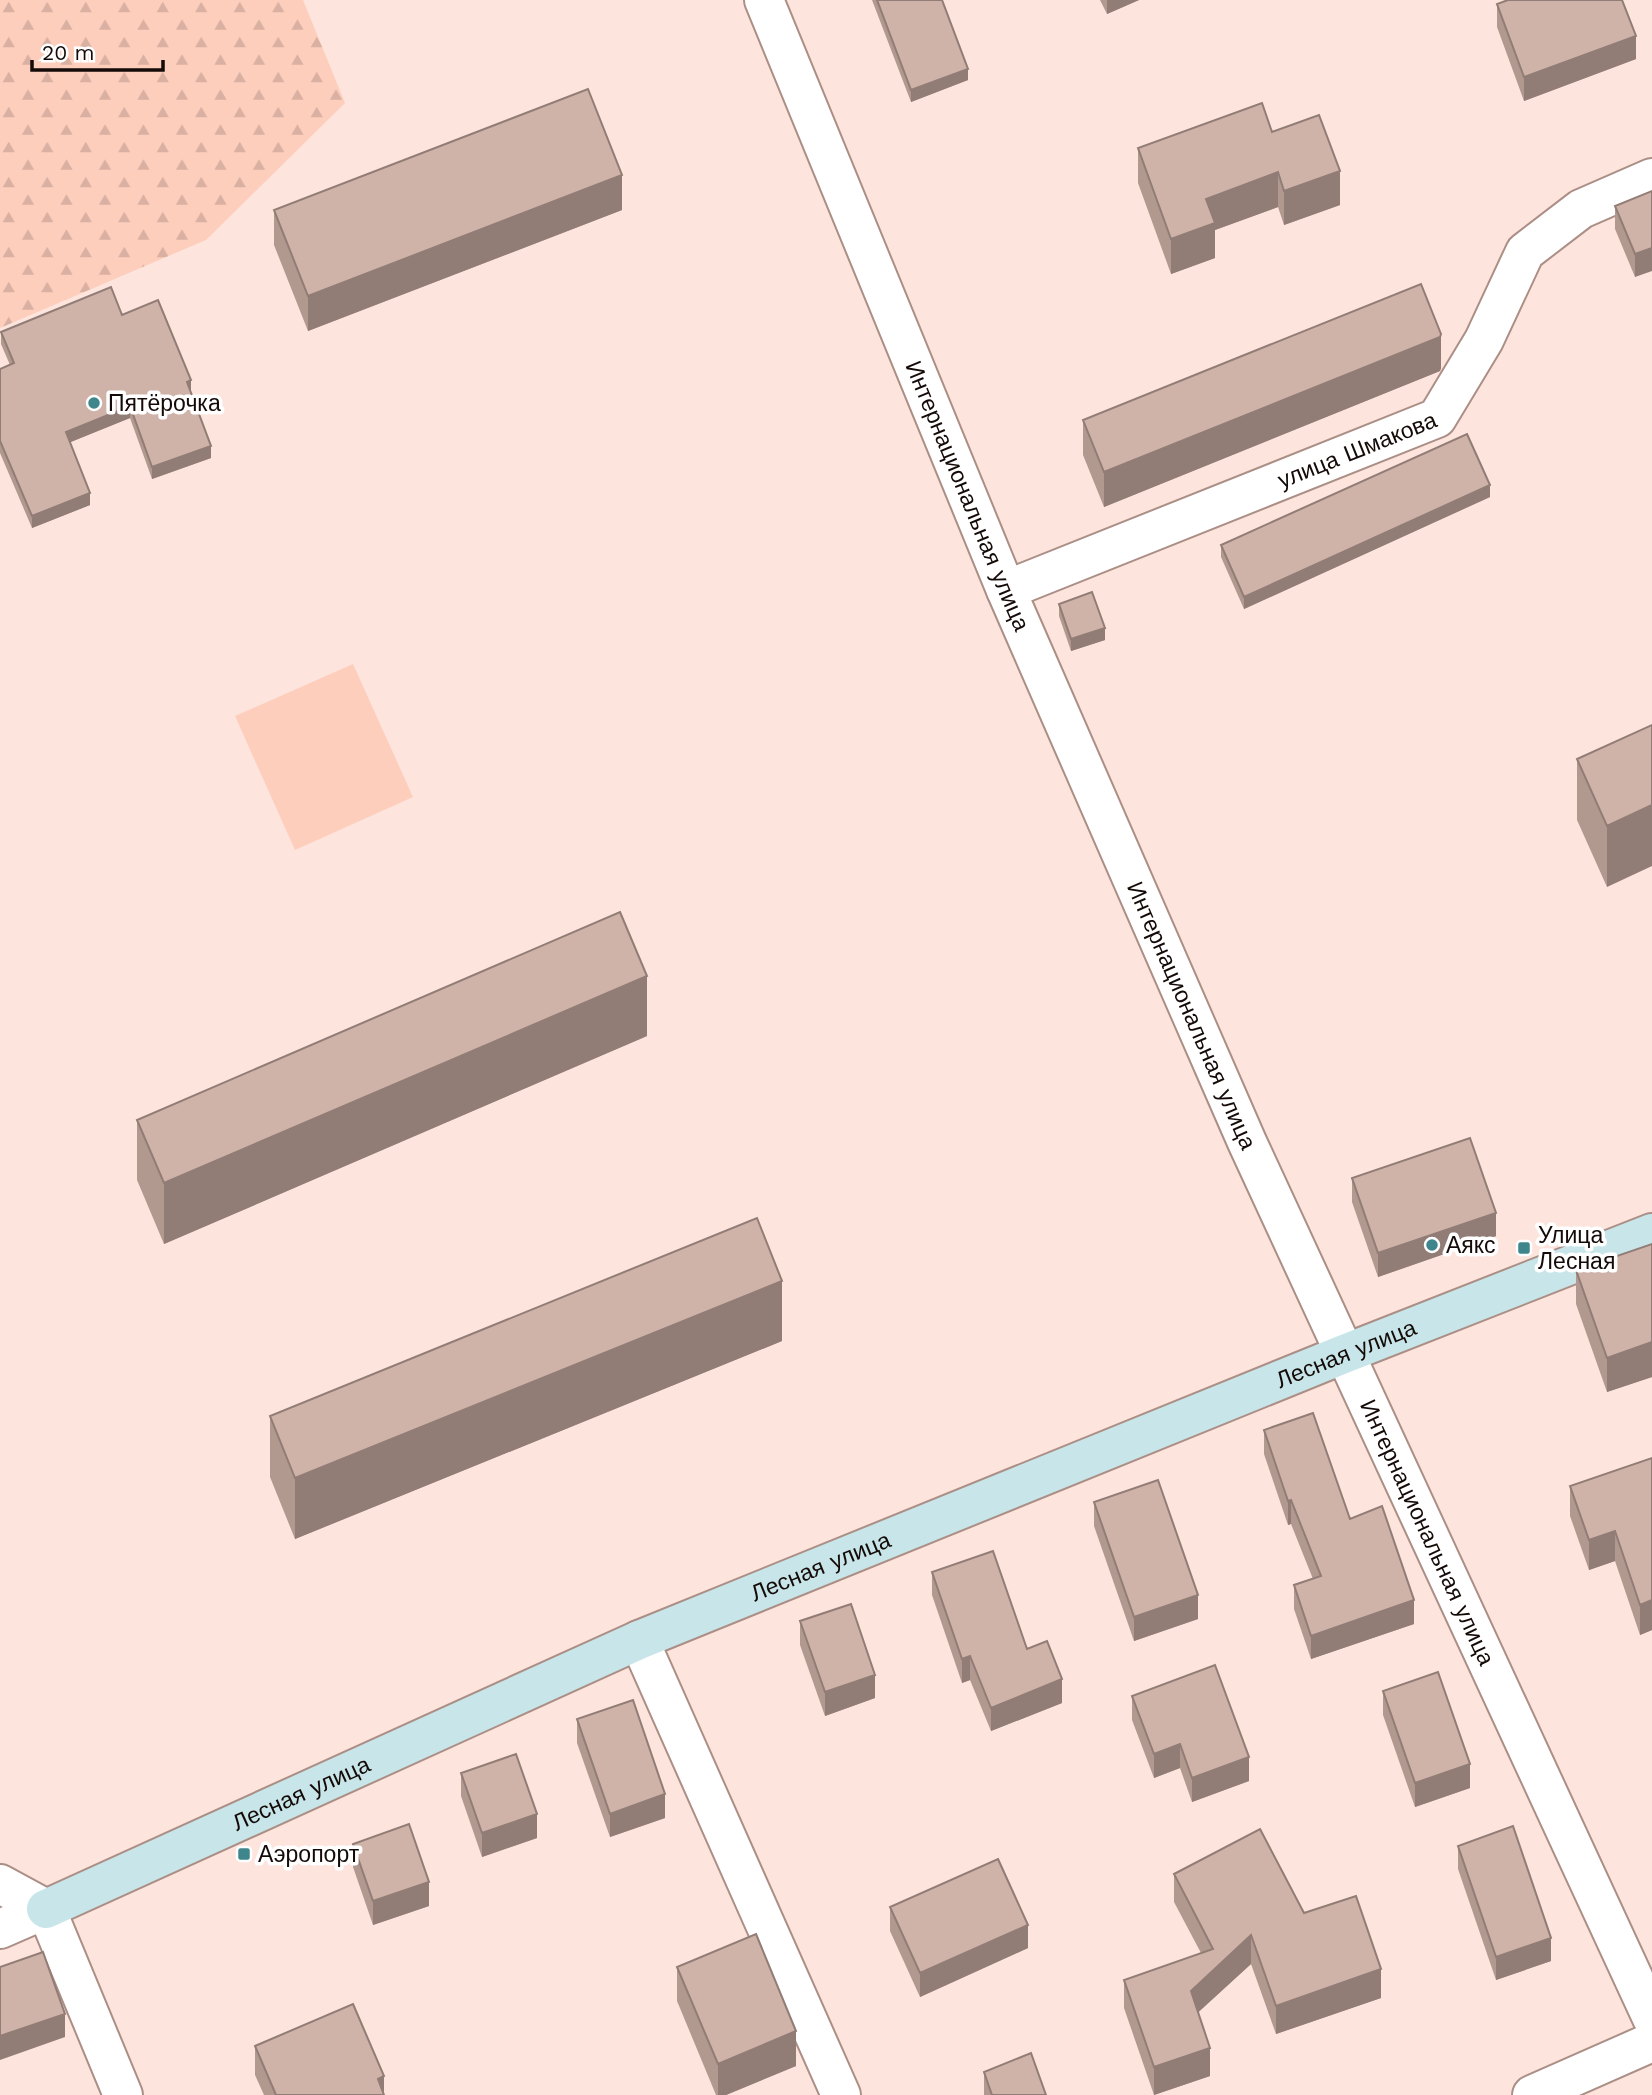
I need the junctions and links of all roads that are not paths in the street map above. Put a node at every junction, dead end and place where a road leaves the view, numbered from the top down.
1 (764, 0) edge
2 (1652, 178) edge
3 (1006, 590) junction
4 (1652, 1233) edge
5 (1345, 1354) junction
6 (639, 1640) junction
7 (0, 1884) edge
8 (46, 1909) junction
9 (0, 1929) edge
10 (1652, 2018) edge
11 (1652, 2042) edge
12 (123, 2095) edge
13 (841, 2095) edge
14 (1532, 2095) edge

1 - 3 street, Интернациональная улица
2 - 3 street, улица Шмакова
3 - 5 street, Интернациональная улица
4 - 5 street, Лесная улица
5 - 6 street, Лесная улица
5 - 10 street, Интернациональная улица
6 - 8 street, Лесная улица
6 - 13 street
7 - 8 street
8 - 9 street, Лесная улица
8 - 12 street
11 - 14 street

